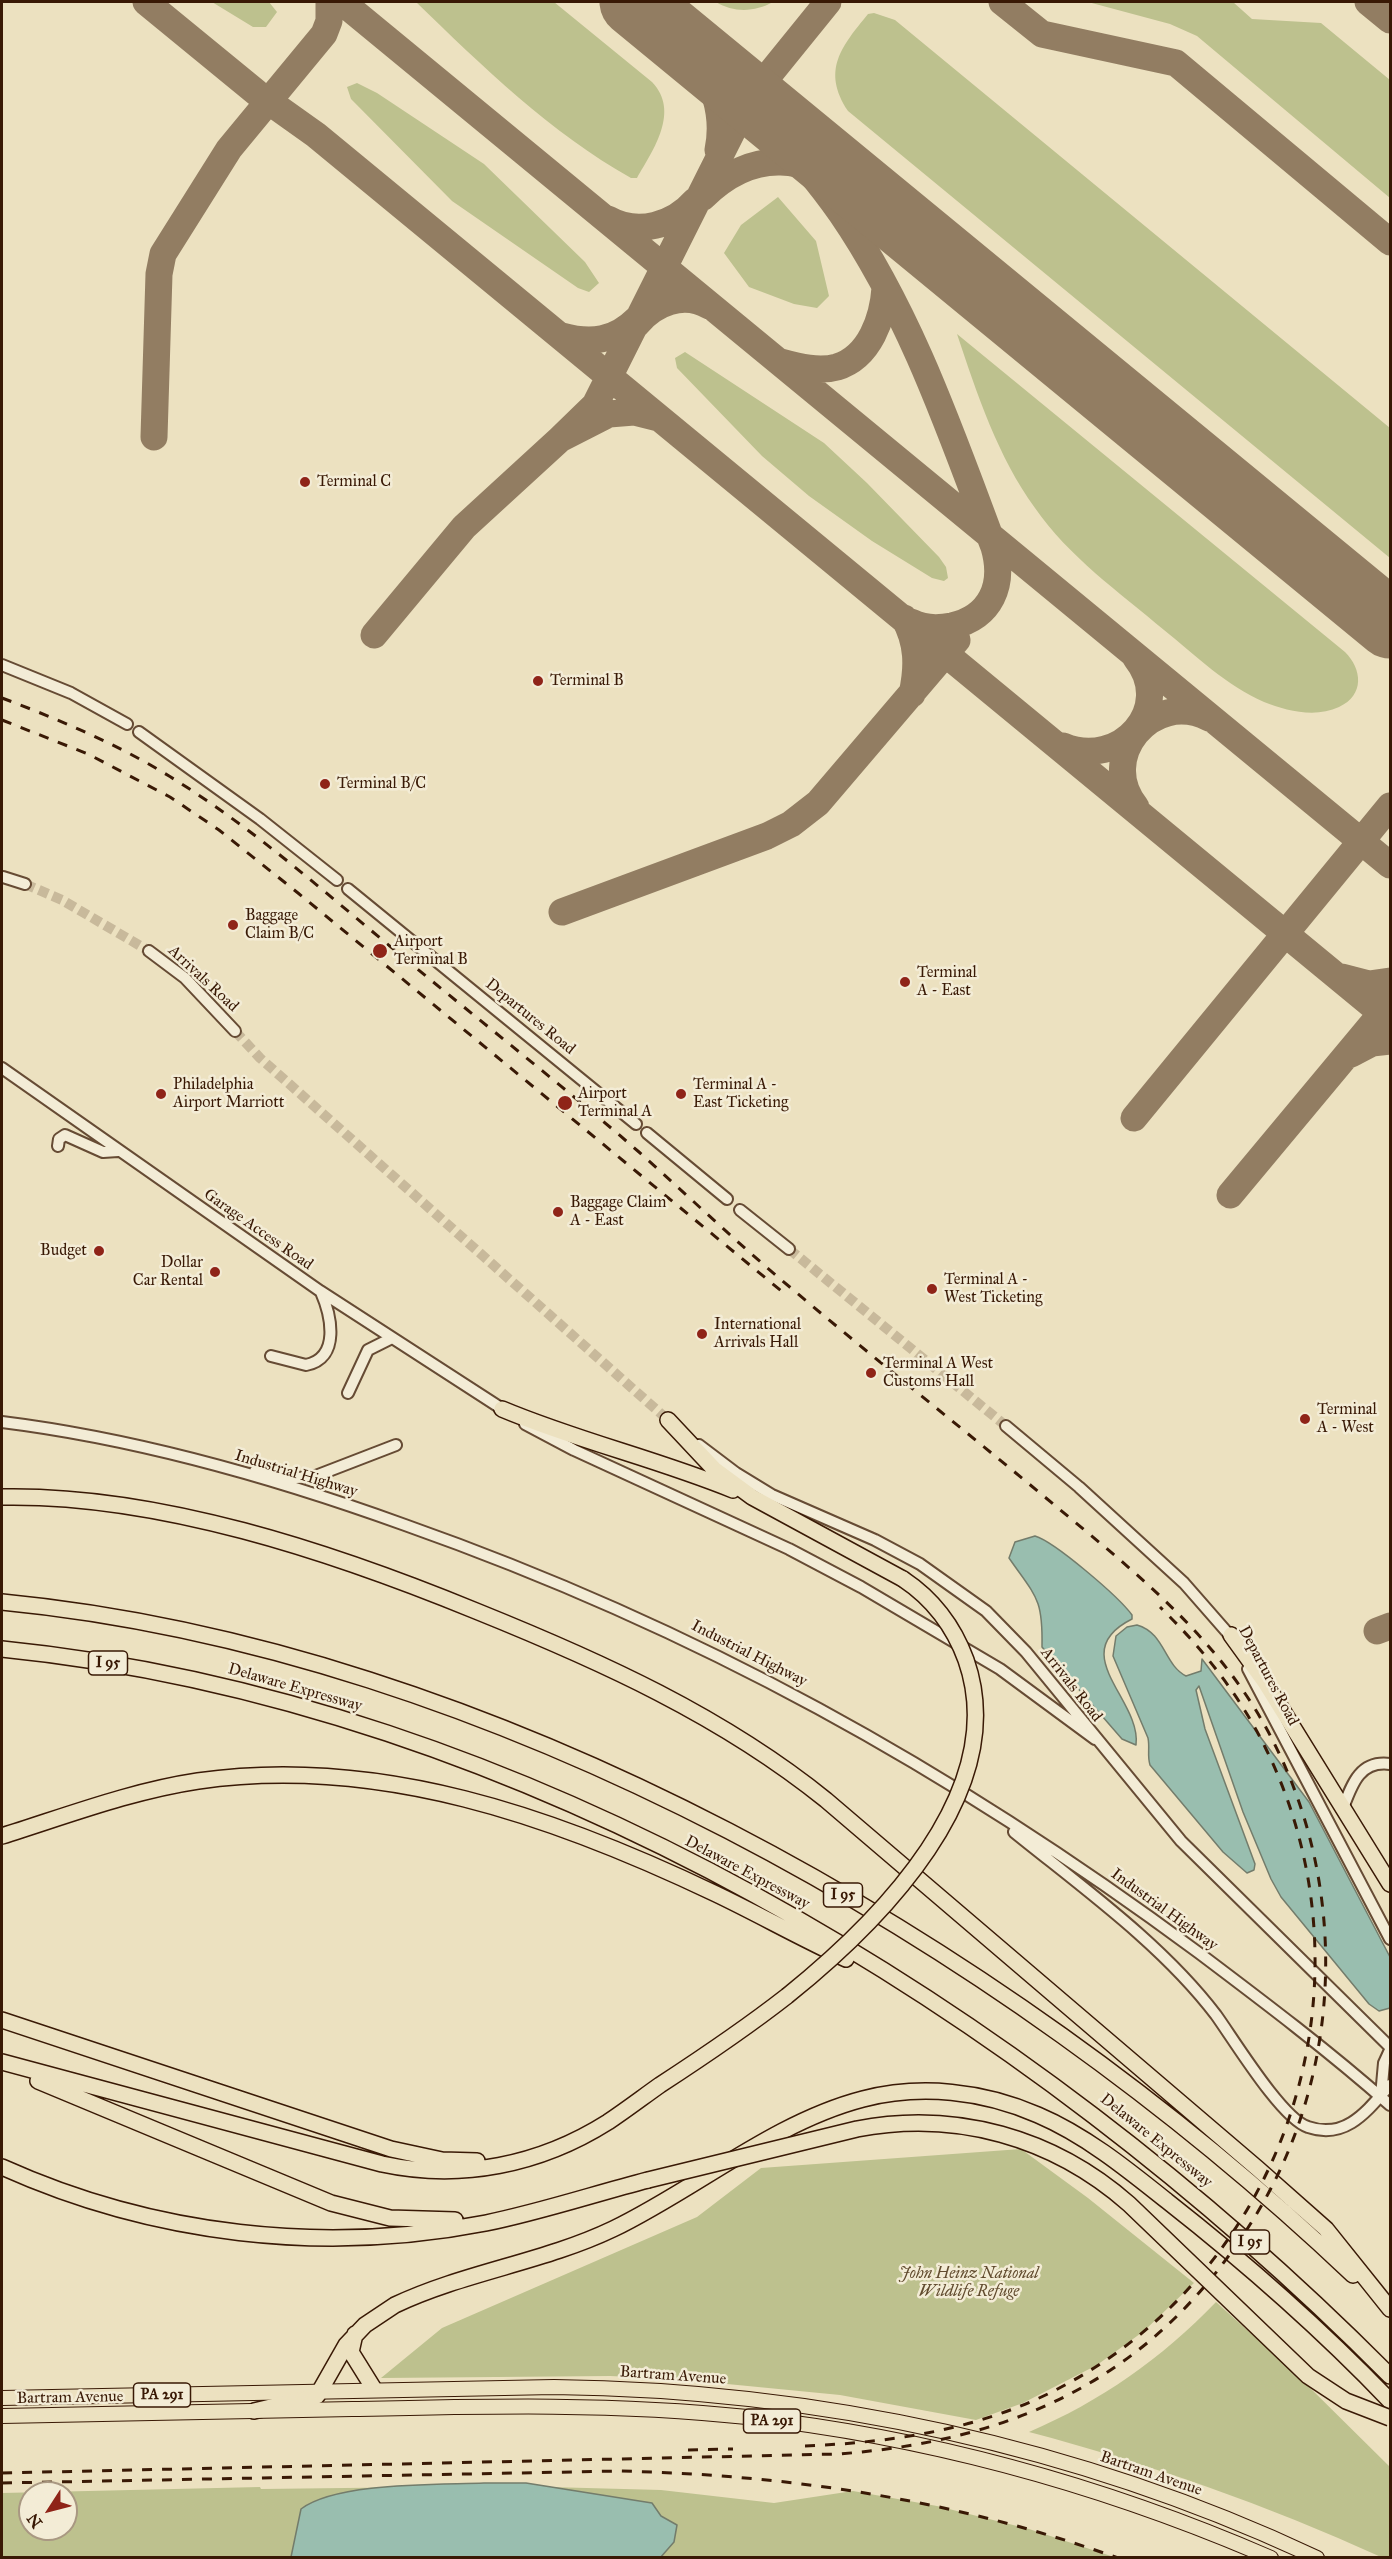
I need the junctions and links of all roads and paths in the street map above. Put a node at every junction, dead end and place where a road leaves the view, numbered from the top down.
1 (2, 665) edge
2 (127, 724) dead end
3 (139, 732) dead end
4 (3, 877) dead end
5 (337, 880) dead end
6 (25, 884) tunnel mouth
7 (348, 889) dead end
8 (149, 951) tunnel mouth
9 (235, 1031) tunnel mouth
10 (2, 1068) edge
11 (636, 1124) dead end
12 (647, 1133) dead end
13 (58, 1146) dead end
14 (118, 1151) junction
15 (727, 1199) dead end
16 (740, 1210) dead end
17 (789, 1249) tunnel mouth
18 (320, 1291) junction
19 (392, 1338) junction
20 (271, 1356) dead end
21 (348, 1393) dead end
22 (502, 1409) junction
23 (668, 1420) joint
24 (2, 1422) edge
25 (1006, 1426) tunnel mouth
26 (396, 1445) dead end
27 (234, 1470) junction
28 (2, 1497) edge
29 (763, 1503) junction
30 (2, 1602) edge
31 (1231, 1635) junction
32 (2, 1649) edge
33 (1095, 1739) junction
34 (1390, 1764) edge
35 (971, 1798) junction
36 (1343, 1808) junction
37 (2, 1836) edge
38 (1390, 1884) edge
39 (1390, 1939) edge
40 (930, 2001) junction
41 (2, 2020) edge
42 (1390, 2048) edge
43 (2, 2062) edge
44 (2, 2069) edge
45 (1390, 2085) edge
46 (653, 2090) junction
47 (1381, 2096) junction
48 (1390, 2105) edge
49 (2, 2167) edge
50 (558, 2203) junction
51 (1390, 2309) edge
52 (356, 2334) junction
53 (1390, 2376) edge
54 (374, 2389) junction
55 (322, 2391) junction
56 (2, 2398) edge
57 (1390, 2401) edge
58 (254, 2411) junction
59 (2, 2416) edge
60 (1390, 2418) edge
61 (1271, 2558) edge
62 (1317, 2558) edge

1 - 2 street
3 - 5 street
4 - 6 street
7 - 11 street, Departures Road
8 - 9 street, Arrivals Road
10 - 14 street, Garage Access Road
12 - 15 street
13 - 14 street
14 - 18 street, Garage Access Road
16 - 17 street
18 - 19 street, Garage Access Road
18 - 20 street
19 - 21 street
19 - 22 street, Garage Access Road
22 - 29 highway
22 - 33 street, Garage Access Road
23 - 29 highway
23 - 33 street, Arrivals Road
24 - 27 street, Industrial Highway
25 - 31 street, Departures Road
26 - 27 street
27 - 35 street, Industrial Highway
28 - 51 highway
29 - 46 highway, bridge
30 - 51 highway, Delaware Expressway / I 95
31 - 36 highway
31 - 39 street, Departures Road
32 - 40 highway, Delaware Expressway / I 95
33 - 42 street, Arrivals Road
34 - 36 street
35 - 47 street, Industrial Highway
35 - 47 street
36 - 38 highway
37 - 40 highway
40 - 53 highway, Delaware Expressway / I 95
41 - 46 highway
42 - 47 street
43 - 46 highway
44 - 50 highway
45 - 47 street
47 - 48 street, Industrial Highway
49 - 50 highway
50 - 60 highway, bridge
52 - 54 highway
52 - 55 highway
52 - 57 highway
54 - 55 main road, Bartram Avenue / PA 291
54 - 62 main road, Bartram Avenue / PA 291
55 - 56 main road, Bartram Avenue / PA 291
55 - 58 highway
58 - 59 main road, Bartram Avenue / PA 291
58 - 61 main road, Bartram Avenue / PA 291

